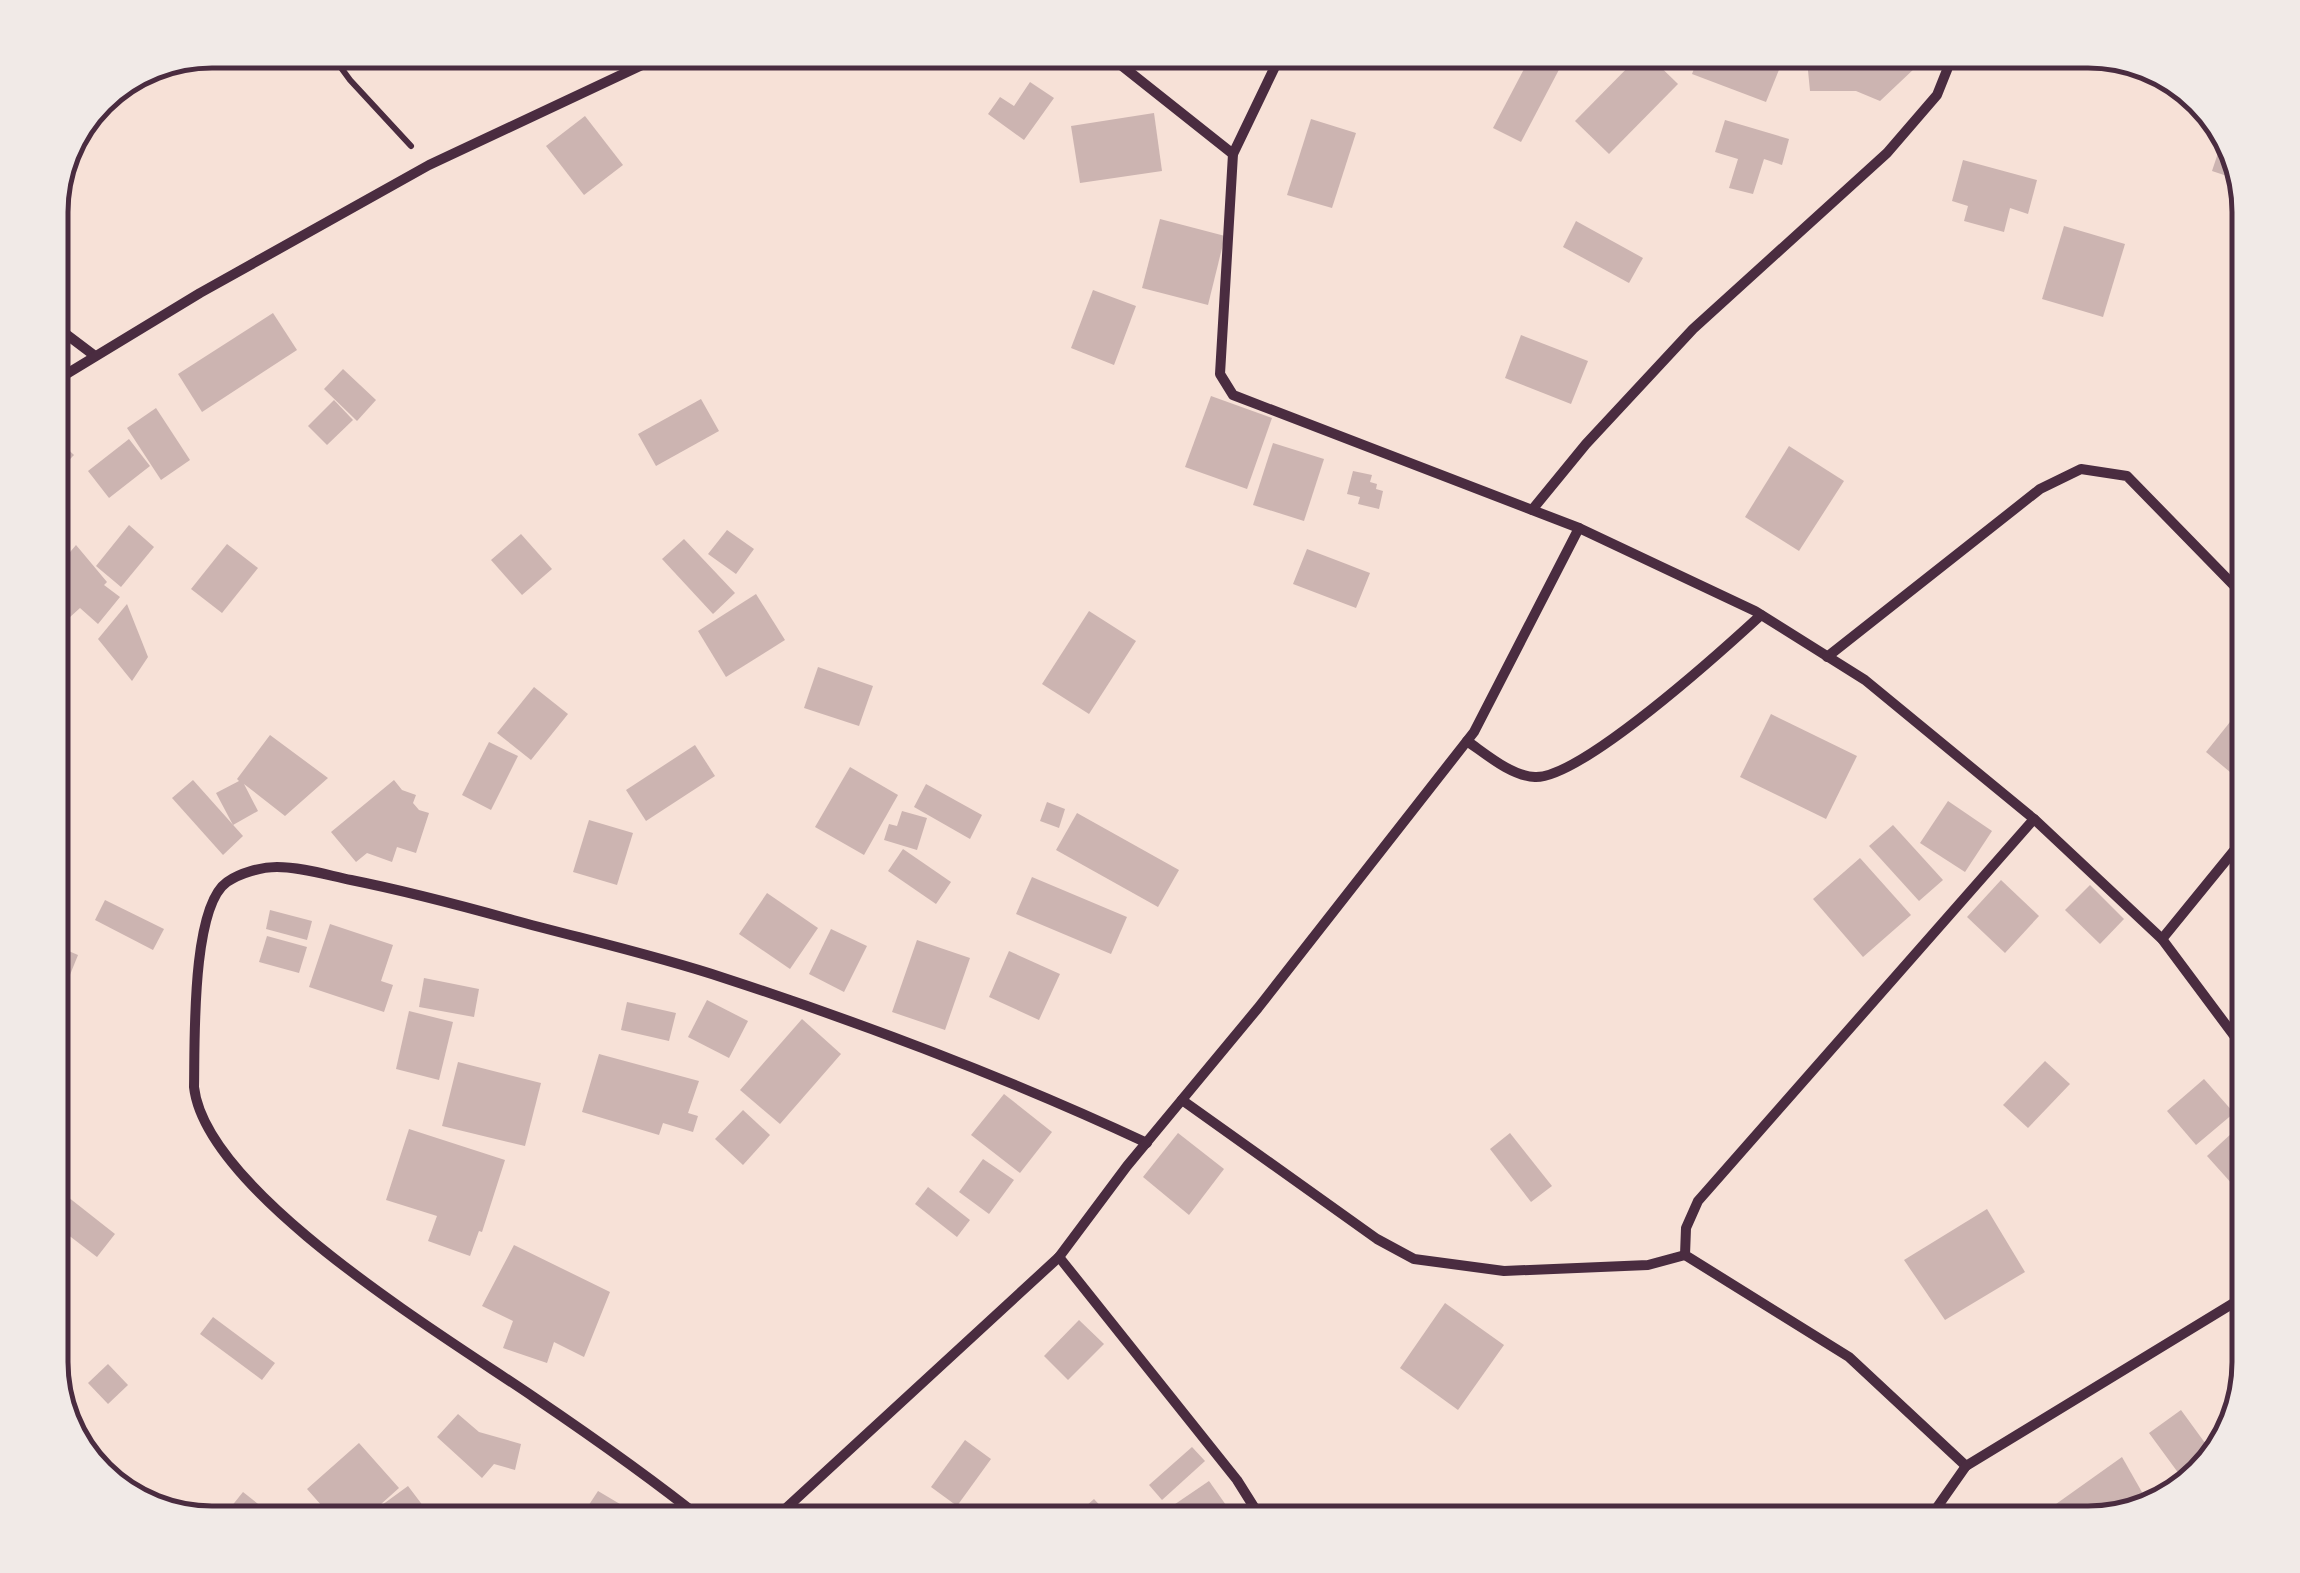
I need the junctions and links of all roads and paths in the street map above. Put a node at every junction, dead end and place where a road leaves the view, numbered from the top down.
1 (341, 68) edge
2 (636, 68) edge
3 (1125, 68) edge
4 (1274, 68) edge
5 (1948, 68) edge
6 (1233, 154) junction
7 (429, 165) junction
8 (68, 336) edge
9 (95, 356) junction
10 (68, 373) edge
11 (1532, 510) junction
12 (1580, 528) junction
13 (2232, 583) edge
14 (1761, 615) junction
15 (1827, 656) junction
16 (1467, 741) junction
17 (2034, 818) junction
18 (2232, 852) edge
19 (2162, 939) junction
20 (2232, 1033) edge
21 (1182, 1100) junction
22 (1148, 1143) junction
23 (1685, 1255) junction
24 (1059, 1258) junction
25 (2232, 1304) edge
26 (1966, 1466) junction
27 (686, 1506) edge
28 (789, 1506) edge
29 (1253, 1506) edge
30 (1938, 1506) edge

1 - 7 path
2 - 7 street
3 - 6 street
4 - 6 street
5 - 11 street
6 - 11 street
7 - 9 street
8 - 9 street
9 - 10 street
11 - 12 street
12 - 14 street
12 - 16 street
13 - 15 street
14 - 15 street
14 - 16 street
15 - 17 street
16 - 21 street
17 - 19 street
17 - 23 street
18 - 19 street
19 - 20 street
21 - 22 street
21 - 23 street
22 - 24 street
22 - 27 street
23 - 26 street
24 - 28 street
24 - 29 street
25 - 26 street
26 - 30 street

